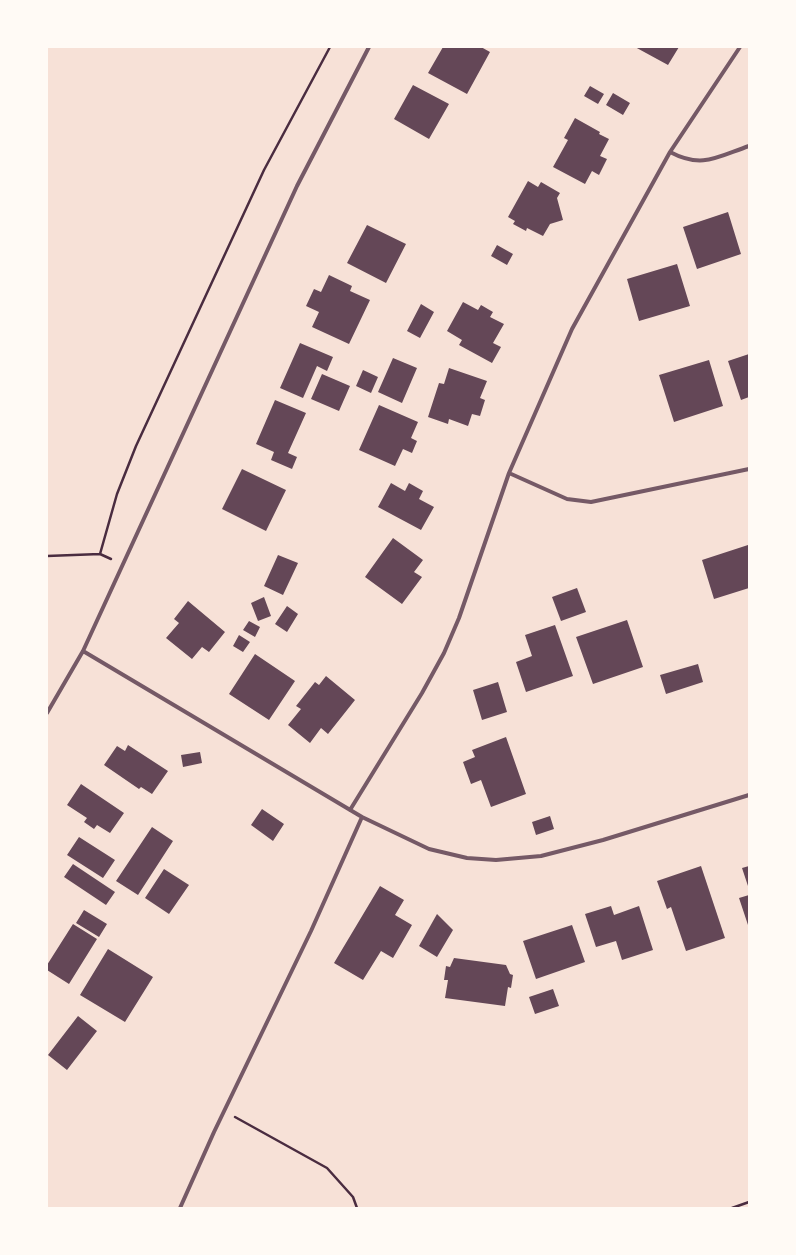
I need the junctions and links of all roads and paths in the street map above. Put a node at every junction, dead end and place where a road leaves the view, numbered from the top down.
1 (330, 47) edge
2 (369, 47) edge
3 (740, 47) edge
4 (749, 146) edge
5 (670, 152) junction
6 (749, 470) edge
7 (509, 472) junction
8 (100, 554) junction
9 (47, 556) edge
10 (124, 564) junction
11 (83, 651) junction
12 (47, 713) edge
13 (749, 795) edge
14 (350, 810) junction
15 (362, 817) junction
16 (224, 1112) junction
17 (749, 1202) edge
18 (180, 1208) edge
19 (357, 1208) edge
20 (732, 1208) edge

1 - 8 path
2 - 10 street
3 - 5 street
4 - 5 street
5 - 7 street
6 - 7 street
7 - 14 street
8 - 9 path
8 - 10 path
10 - 11 street
11 - 12 street
11 - 14 street
13 - 15 street
14 - 15 street
15 - 16 street
16 - 18 street
16 - 19 path
17 - 20 path

